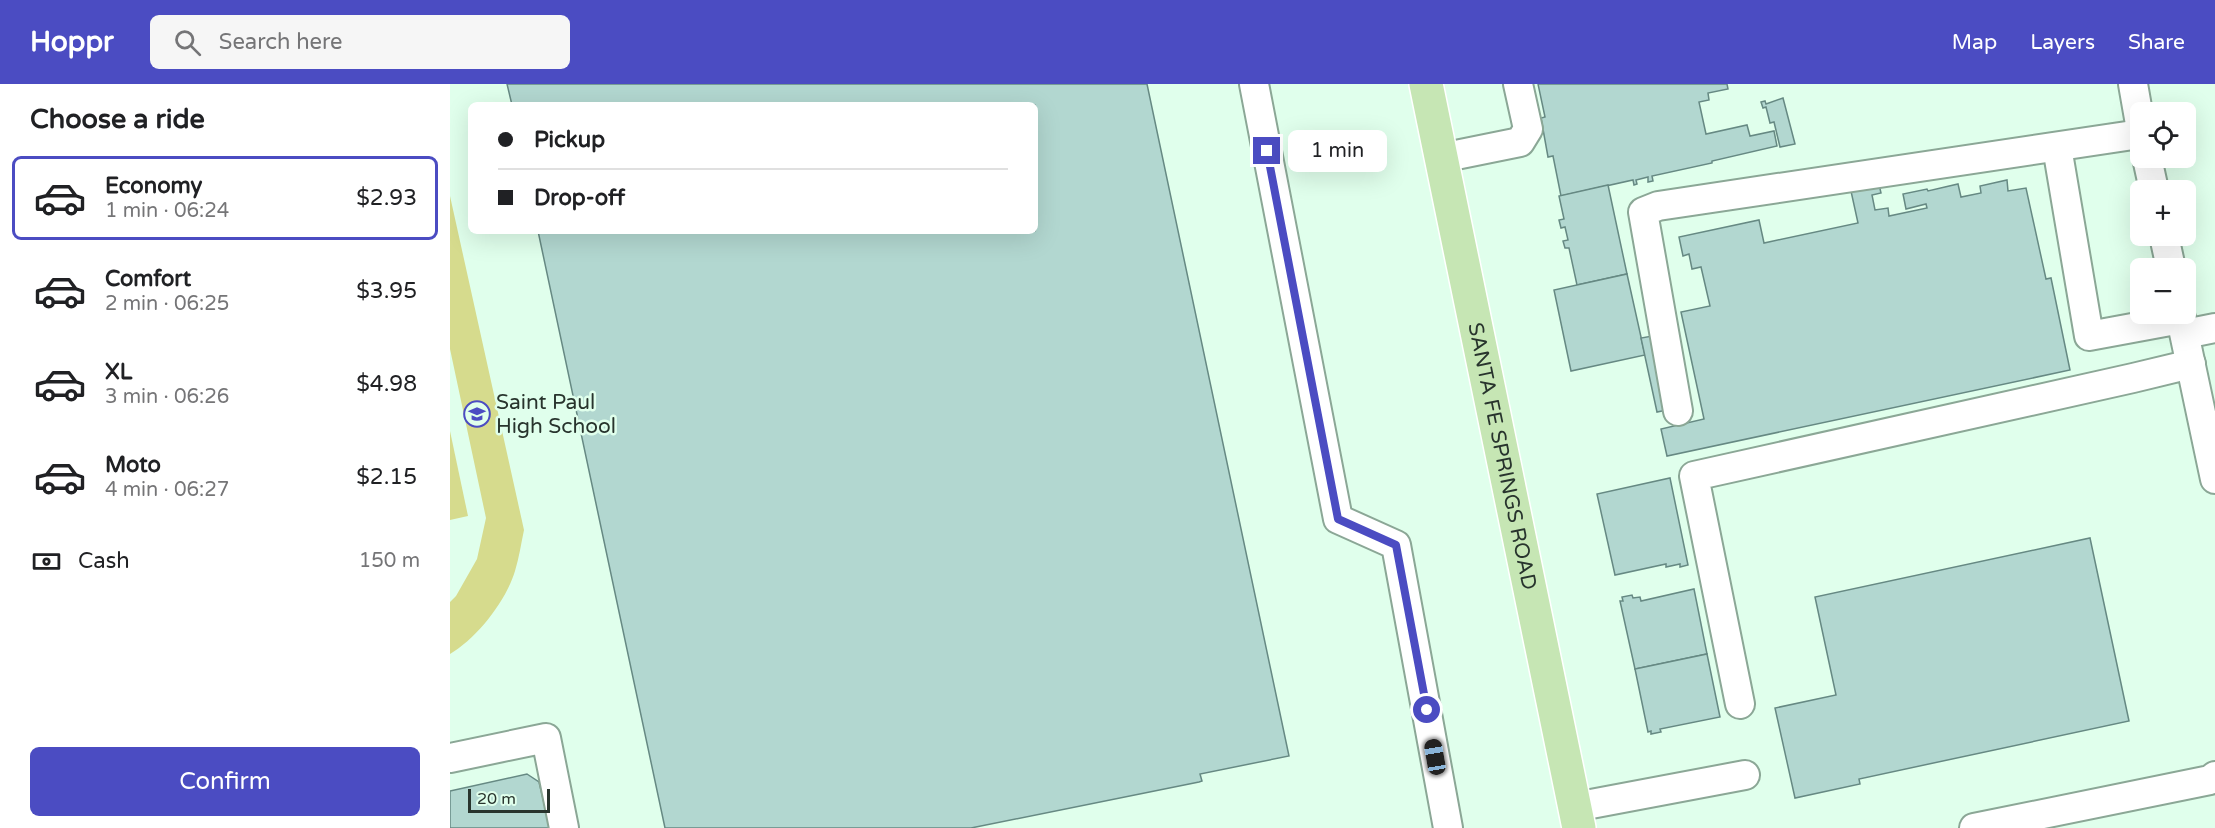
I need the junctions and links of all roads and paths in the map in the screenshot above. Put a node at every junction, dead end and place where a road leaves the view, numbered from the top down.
1 (1254, 84) edge
2 (1426, 84) edge
3 (1518, 84) edge
4 (2133, 84) edge
5 (2136, 102) edge
6 (2130, 136) edge
7 (2057, 147) junction
8 (1441, 159) junction
9 (2169, 324) edge
10 (2182, 324) edge
11 (2193, 324) edge
12 (2215, 328) edge
13 (2191, 364) junction
14 (1678, 411) dead end
15 (2212, 451) edge
16 (2215, 479) edge
17 (1740, 704) dead end
18 (450, 758) edge
19 (1745, 775) dead end
20 (2215, 776) edge
21 (1577, 818) edge
22 (2020, 823) edge
23 (564, 828) edge
24 (1448, 828) edge
25 (1974, 828) edge

1 - 24 street
2 - 8 main road, SANTA FE SPRINGS ROAD
3 - 8 street
4 - 5 street
6 - 7 street
7 - 9 street
7 - 14 street
8 - 21 main road, SANTA FE SPRINGS ROAD
10 - 13 street
11 - 12 street
13 - 15 street
13 - 17 street
15 - 16 street
18 - 23 street
19 - 21 street
20 - 22 street
22 - 25 street

